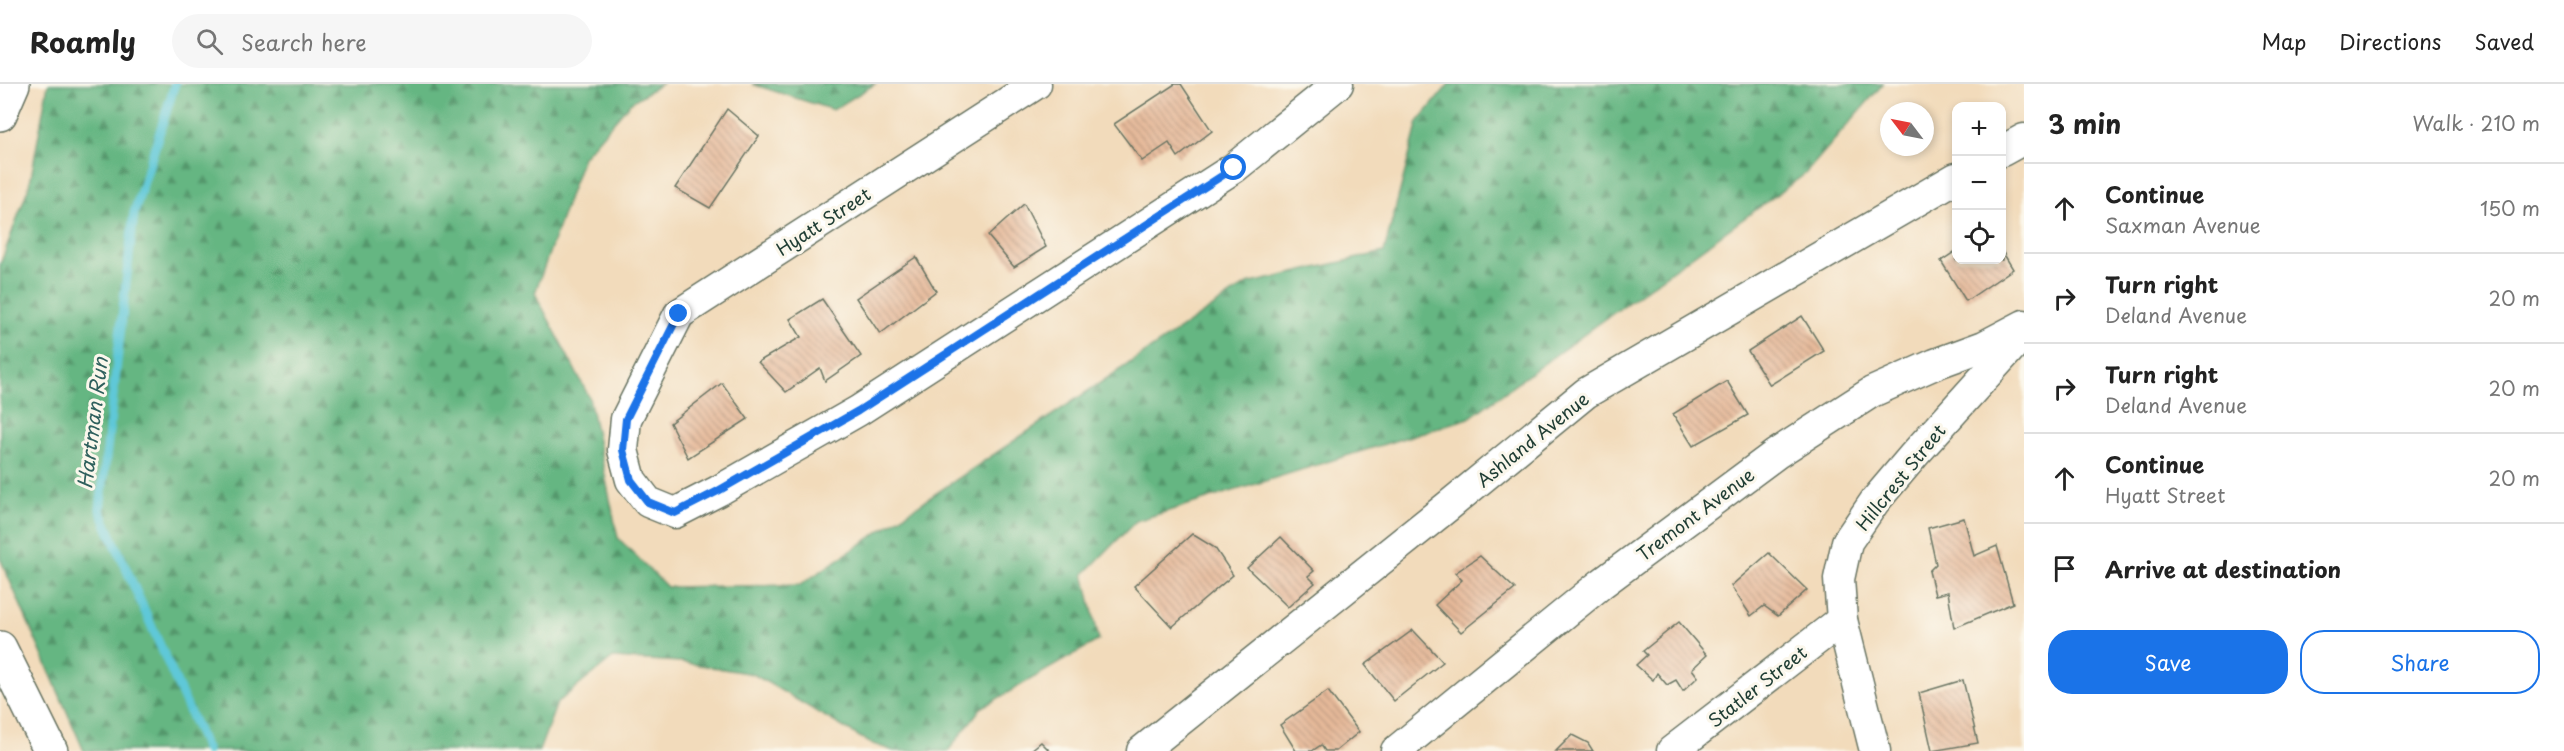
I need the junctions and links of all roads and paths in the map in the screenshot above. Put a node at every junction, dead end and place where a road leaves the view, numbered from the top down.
1 (13, 84) edge
2 (1036, 84) edge
3 (1338, 84) edge
4 (0, 114) edge
5 (2024, 139) edge
6 (2006, 149) edge
7 (1952, 180) edge
8 (2024, 325) edge
9 (2024, 333) edge
10 (1842, 620) junction
11 (0, 648) edge
12 (51, 751) edge
13 (1142, 751) edge
14 (1396, 751) edge
15 (1672, 751) edge
16 (1875, 751) edge

1 - 4 main road
2 - 3 street, Hyatt Street
5 - 6 street
7 - 13 street, Ashland Avenue
8 - 14 street, Tremont Avenue
9 - 10 street, Hillcrest Street
10 - 15 street, Statler Street
10 - 16 street, Hillcrest Street
11 - 12 main road

